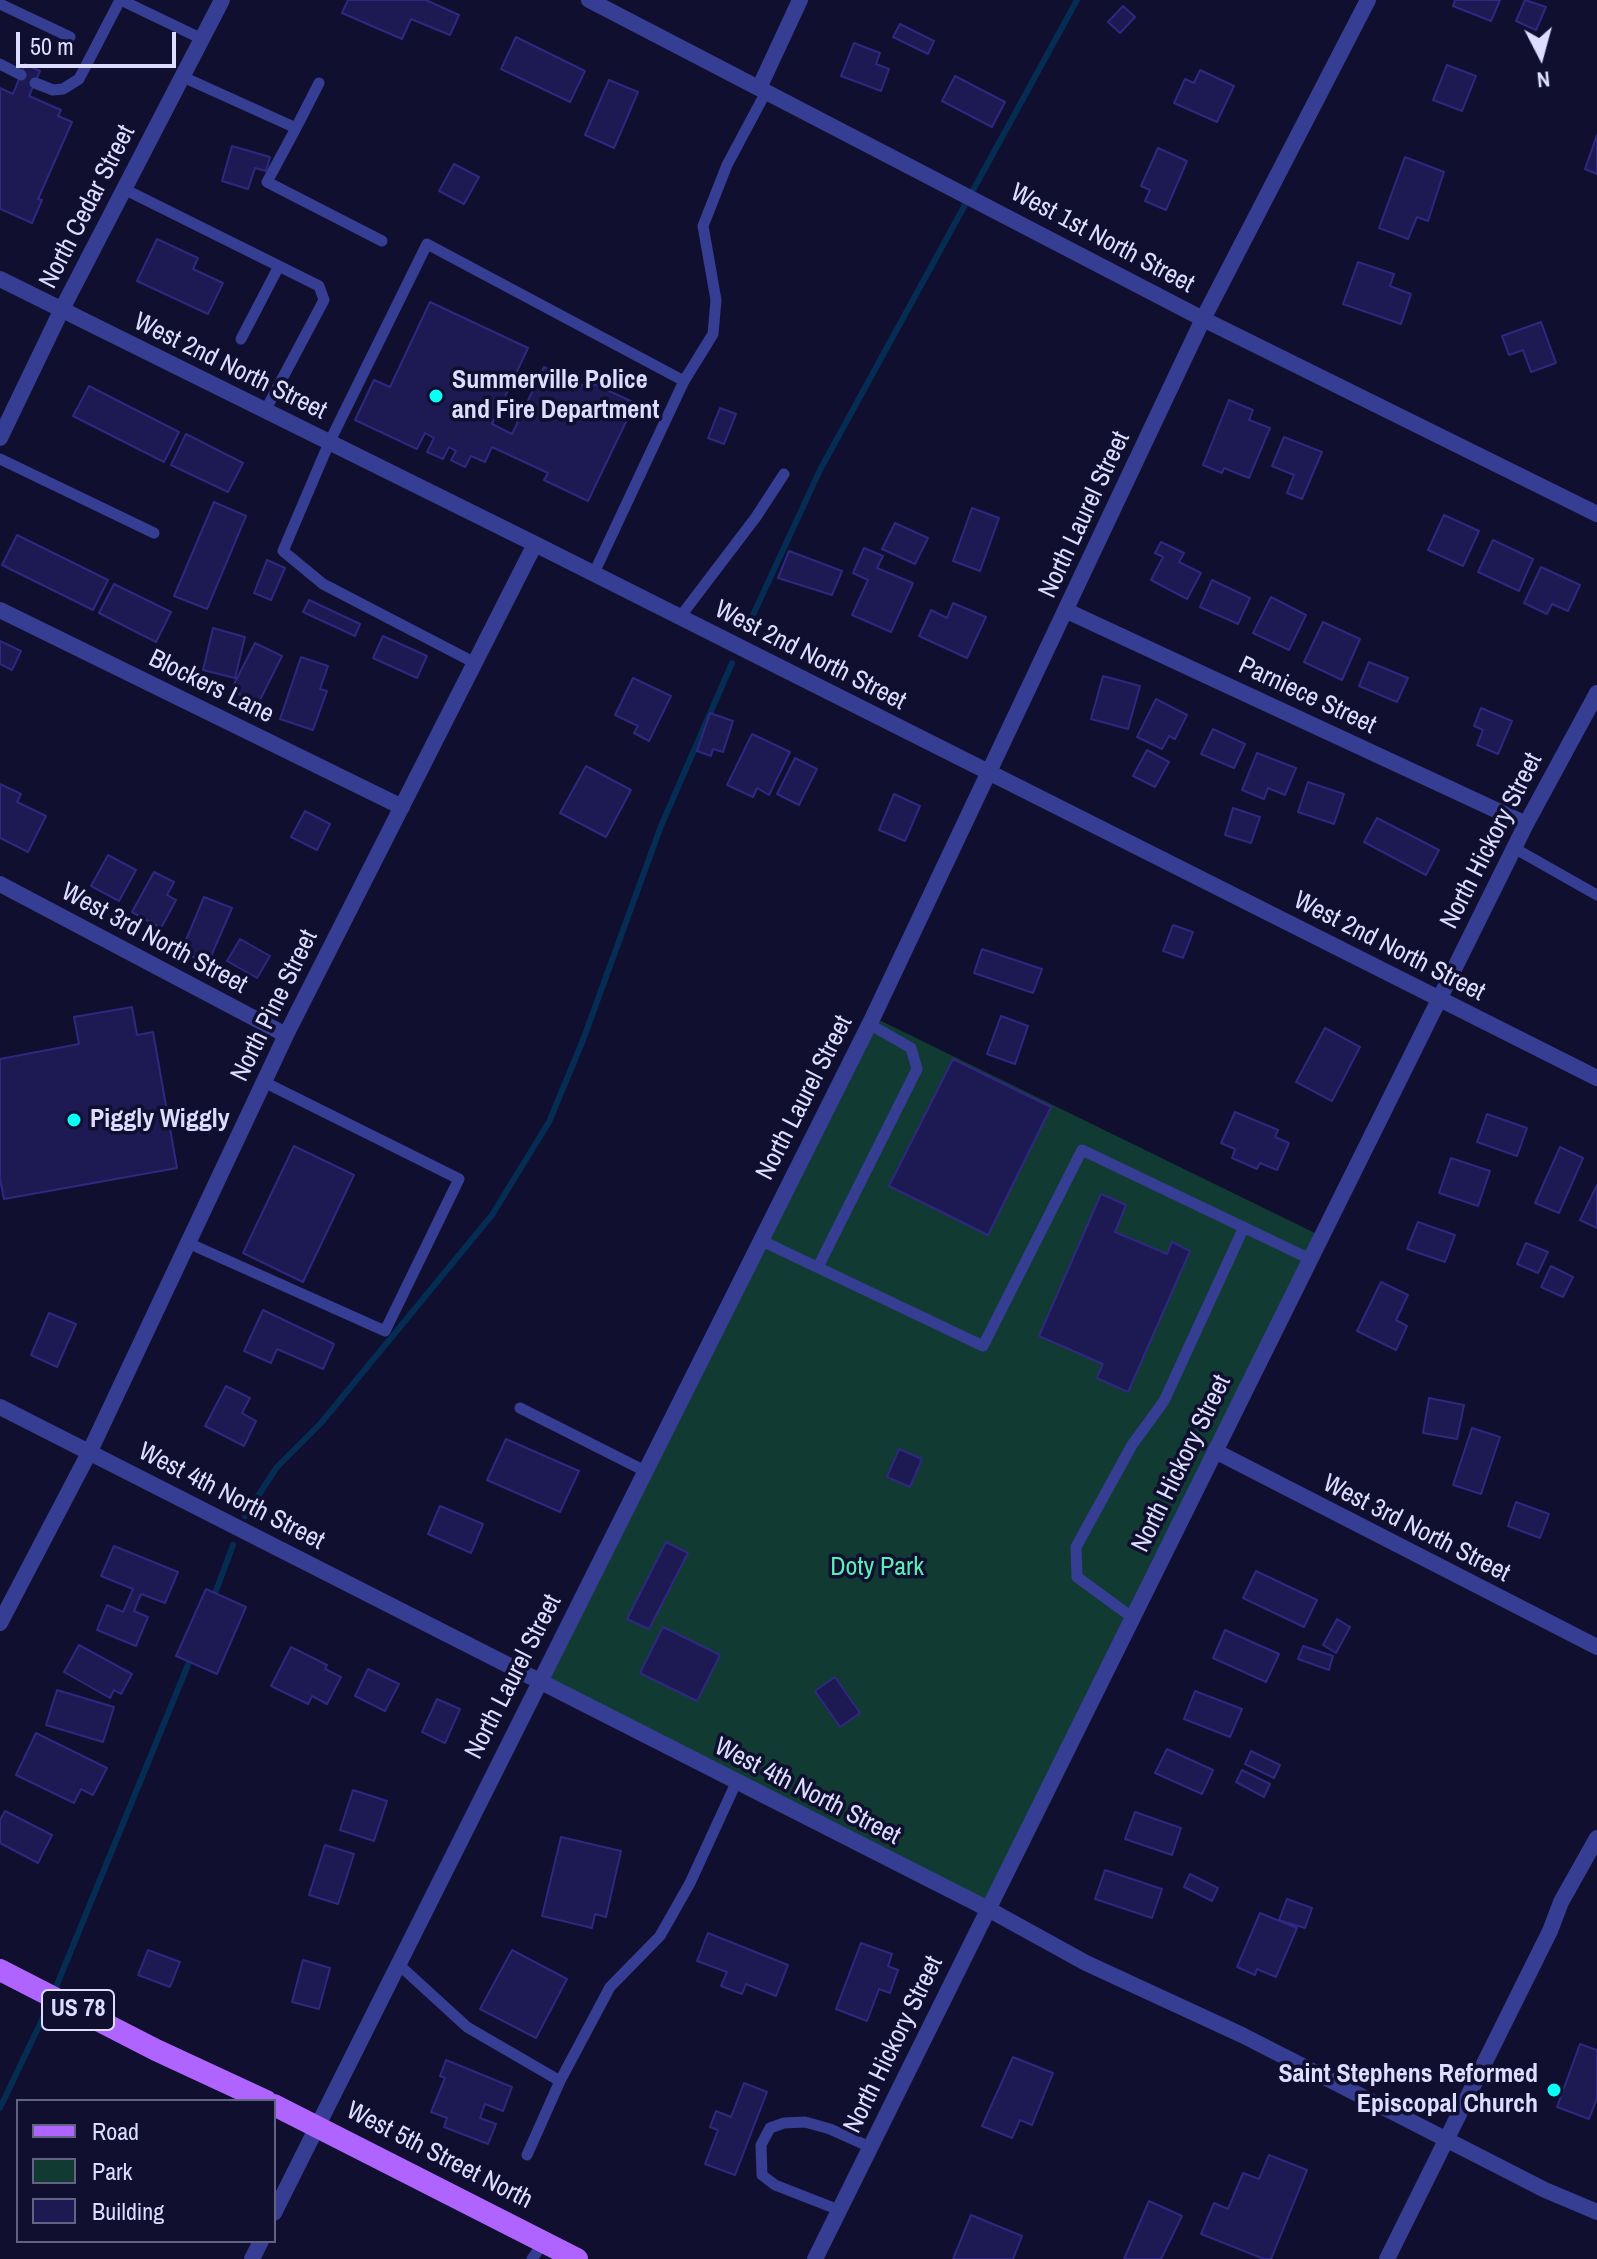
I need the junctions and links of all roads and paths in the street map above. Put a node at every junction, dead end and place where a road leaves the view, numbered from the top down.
1 (121, 0) edge
2 (222, 0) edge
3 (589, 0) edge
4 (800, 0) edge
5 (1368, 0) edge
6 (0, 4) edge
7 (70, 37) dead end
8 (202, 39) junction
9 (0, 64) edge
10 (21, 75) dead end
11 (183, 77) junction
12 (35, 83) dead end
13 (319, 83) dead end
14 (763, 88) junction
15 (296, 128) junction
16 (124, 189) junction
17 (382, 241) dead end
18 (279, 266) junction
19 (0, 279) edge
20 (61, 311) junction
21 (1203, 319) junction
22 (241, 339) dead end
23 (684, 381) junction
24 (265, 411) junction
25 (0, 438) edge
26 (329, 443) junction
27 (0, 459) edge
28 (784, 474) dead end
29 (1597, 514) edge
30 (154, 533) dead end
31 (535, 544) junction
32 (594, 573) junction
33 (0, 610) edge
34 (1067, 611) junction
35 (680, 617) junction
36 (475, 663) junction
37 (1597, 693) edge
38 (987, 772) junction
39 (402, 807) junction
40 (1526, 824) junction
41 (1514, 848) junction
42 (0, 884) edge
43 (1597, 895) edge
44 (1440, 998) junction
45 (869, 1024) junction
46 (286, 1035) junction
47 (1597, 1078) edge
48 (264, 1082) junction
49 (1244, 1227) junction
50 (760, 1240) junction
51 (188, 1243) junction
52 (1310, 1259) junction
53 (818, 1267) junction
54 (0, 1407) edge
55 (520, 1408) dead end
56 (90, 1451) junction
57 (1215, 1451) junction
58 (645, 1471) junction
59 (1133, 1618) junction
60 (0, 1623) edge
61 (1597, 1647) edge
62 (538, 1683) junction
63 (736, 1783) junction
64 (1597, 1838) edge
65 (988, 1909) junction
66 (397, 1963) junction
67 (0, 1970) edge
68 (560, 2081) junction
69 (262, 2099) edge
70 (276, 2106) edge
71 (316, 2124) junction
72 (1446, 2139) junction
73 (870, 2147) junction
74 (527, 2155) dead end
75 (276, 2209) edge
76 (839, 2210) junction
77 (1597, 2212) edge
78 (538, 2250) edge
79 (577, 2259) edge
80 (815, 2259) edge
81 (1387, 2259) edge

1 - 8 lane
1 - 12 lane
2 - 8 street, North Cedar Street
3 - 14 street, West 1st North Street
4 - 14 street
5 - 21 street, North Laurel Street
6 - 7 lane
8 - 11 street, North Cedar Street
9 - 10 lane
11 - 15 lane
11 - 16 street, North Cedar Street
13 - 15 lane
14 - 21 street, West 1st North Street
14 - 23 lane
15 - 17 lane
16 - 18 lane
16 - 20 street, North Cedar Street
18 - 22 lane
18 - 24 lane
19 - 20 street, West 2nd North Street
20 - 24 street, West 2nd North Street
20 - 25 street, North Cedar Street
21 - 29 street, West 1st North Street
21 - 34 street, North Laurel Street
23 - 26 lane
23 - 32 lane
24 - 26 street, West 2nd North Street
26 - 31 street, West 2nd North Street
26 - 36 lane
27 - 30 lane
28 - 35 lane
31 - 32 street, West 2nd North Street
31 - 36 street, North Pine Street
32 - 35 street, West 2nd North Street
33 - 39 street, Blockers Lane
34 - 38 street, North Laurel Street
34 - 40 street, Parniece Street
35 - 38 street, West 2nd North Street
36 - 39 street, North Pine Street
37 - 40 street, North Hickory Street
38 - 44 street, West 2nd North Street
38 - 45 street, North Laurel Street
39 - 46 street, North Pine Street
40 - 41 street, North Hickory Street
41 - 43 lane
41 - 44 street, North Hickory Street
42 - 46 street, West 3rd North Street
44 - 47 street, West 2nd North Street
44 - 52 street, North Hickory Street
45 - 50 street, North Laurel Street
45 - 53 lane
46 - 48 street, North Pine Street
48 - 51 street, North Pine Street
48 - 51 lane
49 - 52 lane
49 - 53 lane
49 - 59 lane
50 - 53 lane
50 - 58 street, North Laurel Street
51 - 56 street, North Pine Street
52 - 57 street, North Hickory Street
54 - 56 street, West 4th North Street
55 - 58 lane
56 - 60 street, North Pine Street
56 - 62 street, West 4th North Street
57 - 59 street, North Hickory Street
57 - 61 street, West 3rd North Street
58 - 62 street, North Laurel Street
59 - 65 street, North Hickory Street
62 - 63 street, West 4th North Street
62 - 66 street, North Laurel Street
63 - 65 street, West 4th North Street
63 - 68 lane
64 - 72 street
65 - 72 street, West 4th North Street
65 - 73 street, North Hickory Street
66 - 68 lane
66 - 71 street, North Laurel Street
67 - 69 main road, US 78
68 - 74 lane
70 - 71 main road, West 5th Street North
71 - 75 street, North Laurel Street
71 - 78 main road, West 5th Street North
72 - 77 street, West 4th North Street
72 - 81 street
73 - 76 street, North Hickory Street
73 - 76 lane
76 - 80 street, North Hickory Street
78 - 79 main road, West 5th Street North

